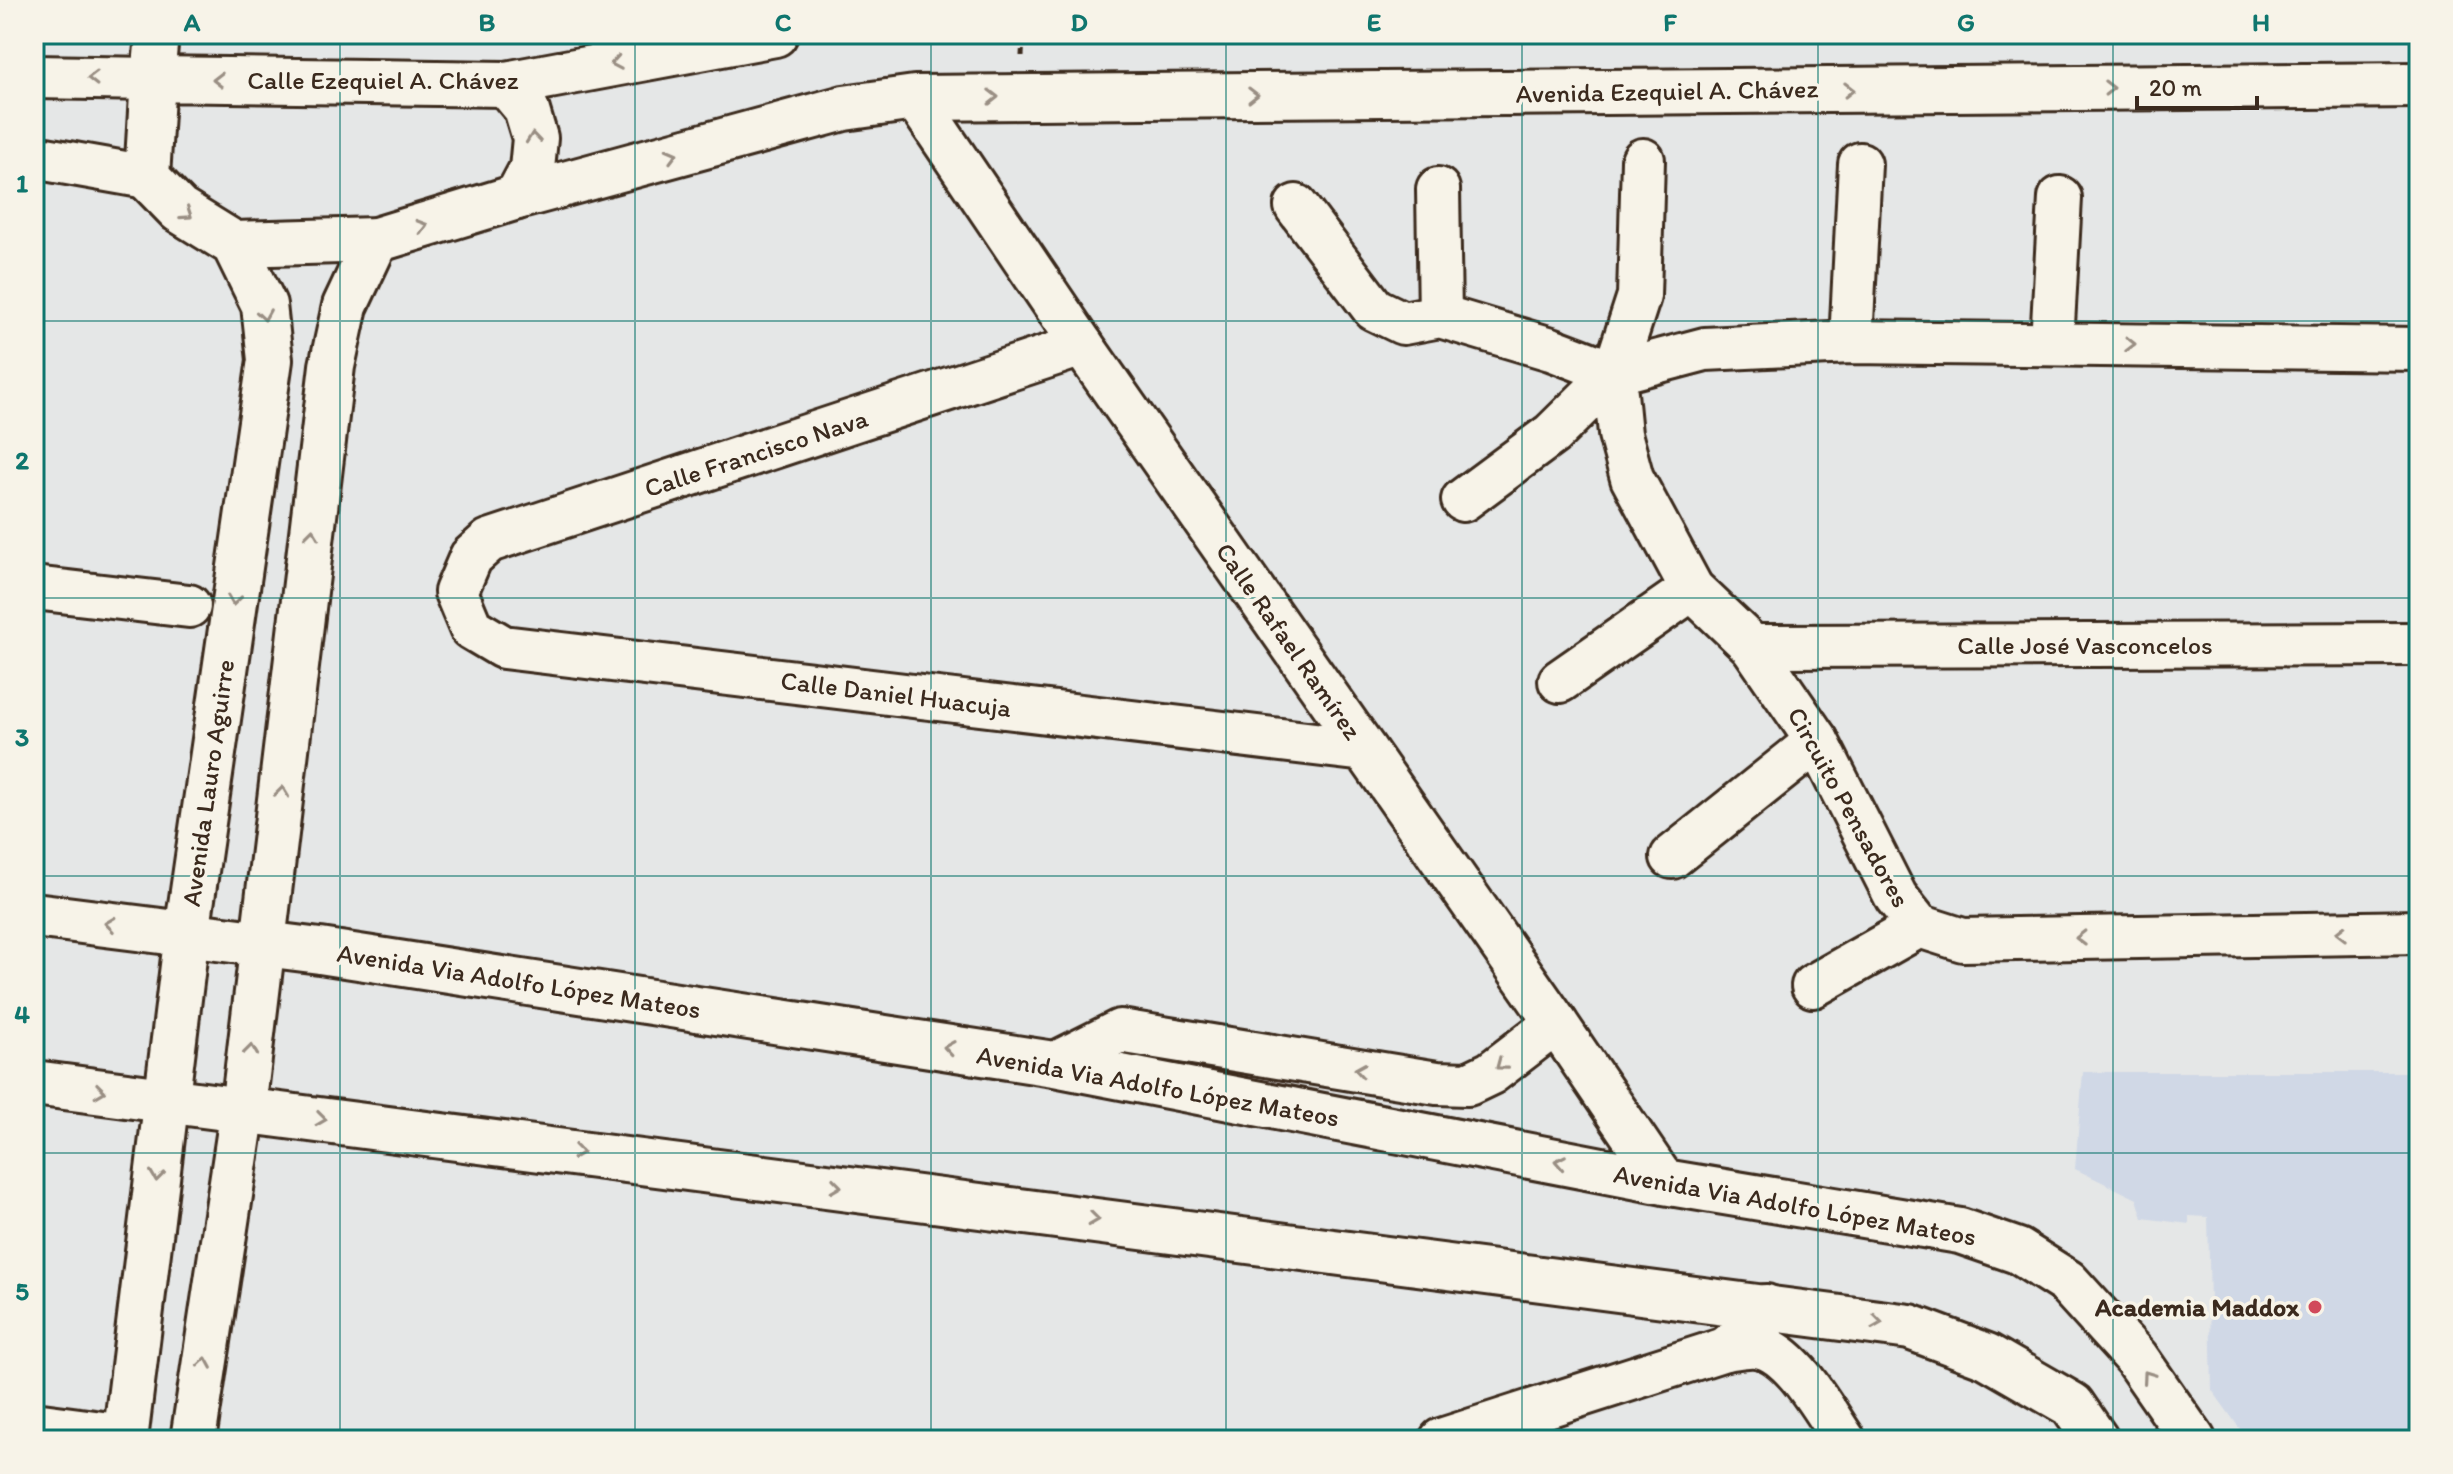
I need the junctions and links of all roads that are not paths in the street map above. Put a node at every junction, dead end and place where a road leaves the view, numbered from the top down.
1 (157, 34) edge
2 (775, 34) edge
3 (34, 77) edge
4 (153, 79) junction
5 (506, 84) junction
6 (2419, 85) edge
7 (915, 98) junction
8 (34, 157) edge
9 (1643, 160) dead end
10 (1860, 164) dead end
11 (147, 177) junction
12 (1438, 189) dead end
13 (517, 197) junction
14 (2060, 198) dead end
15 (1296, 206) dead end
16 (376, 240) junction
17 (234, 244) junction
18 (1440, 316) junction
19 (1851, 342) junction
20 (2052, 343) junction
21 (1082, 345) junction
22 (2419, 349) edge
23 (1614, 373) junction
24 (1463, 500) dead end
25 (34, 588) edge
26 (1692, 589) junction
27 (456, 592) joint
28 (189, 606) dead end
29 (2419, 644) edge
30 (1752, 646) junction
31 (1560, 681) dead end
32 (1817, 741) junction
33 (1365, 750) junction
34 (1672, 857) dead end
35 (34, 915) edge
36 (1919, 926) junction
37 (2419, 932) edge
38 (187, 933) junction
39 (264, 943) junction
40 (1813, 986) dead end
41 (1556, 1023) junction
42 (1054, 1064) junction
43 (34, 1083) edge
44 (167, 1099) junction
45 (243, 1109) junction
46 (1664, 1182) junction
47 (1783, 1309) junction
48 (1725, 1349) junction
49 (1798, 1374) junction
50 (34, 1424) edge
51 (125, 1438) edge
52 (193, 1440) edge
53 (1441, 1440) edge
54 (1844, 1440) edge
55 (2096, 1440) edge
56 (2193, 1440) edge

1 - 4 street
2 -> 5 street, Calle Ezequiel A. Chávez
4 -> 3 street, Calle Ezequiel A. Chávez
5 -> 4 street, Calle Ezequiel A. Chávez
4 - 11 street
13 -> 5 street
7 -> 6 street, Avenida Ezequiel A. Chávez
13 -> 7 street
7 - 21 street, Calle Rafael Ramírez
8 - 11 street
9 - 23 street
10 - 19 street
11 -> 17 street
12 - 18 street
16 -> 13 street
14 - 20 street
15 - 18 street
16 - 17 street
39 -> 16 street
17 -> 38 street, Avenida Lauro Aguirre
18 - 23 street
19 - 20 street
19 - 23 street
20 -> 22 street
21 - 27 street, Calle Francisco Nava
21 - 33 street, Calle Rafael Ramírez
23 - 24 street
23 - 26 street, Circuito Pensadores
25 - 28 street
26 - 30 street, Circuito Pensadores
26 - 31 street
27 - 33 street, Calle Daniel Huacuja
29 - 30 street, Calle José Vasconcelos
30 - 32 street, Circuito Pensadores
32 - 34 street
32 - 36 street, Circuito Pensadores
33 - 41 street, Calle Rafael Ramírez
38 -> 35 street, Avenida Via Adolfo López Mateos
37 -> 36 street, Circuito Pensadores
36 - 40 street
38 - 39 street, Avenida Via Adolfo López Mateos
38 - 44 street, Avenida Lauro Aguirre
42 -> 39 street, Avenida Via Adolfo López Mateos
45 -> 39 street
41 -> 42 street
41 - 46 street, Calle Rafael Ramírez
46 -> 42 street, Avenida Via Adolfo López Mateos
43 -> 44 street
44 - 45 street
44 -> 51 street, Avenida Lauro Aguirre
45 -> 47 street
52 -> 45 street
56 -> 46 street, Avenida Via Adolfo López Mateos
47 - 48 street
47 - 49 street
47 -> 55 street
48 - 49 street
48 - 53 street
49 - 54 street
50 - 51 street

